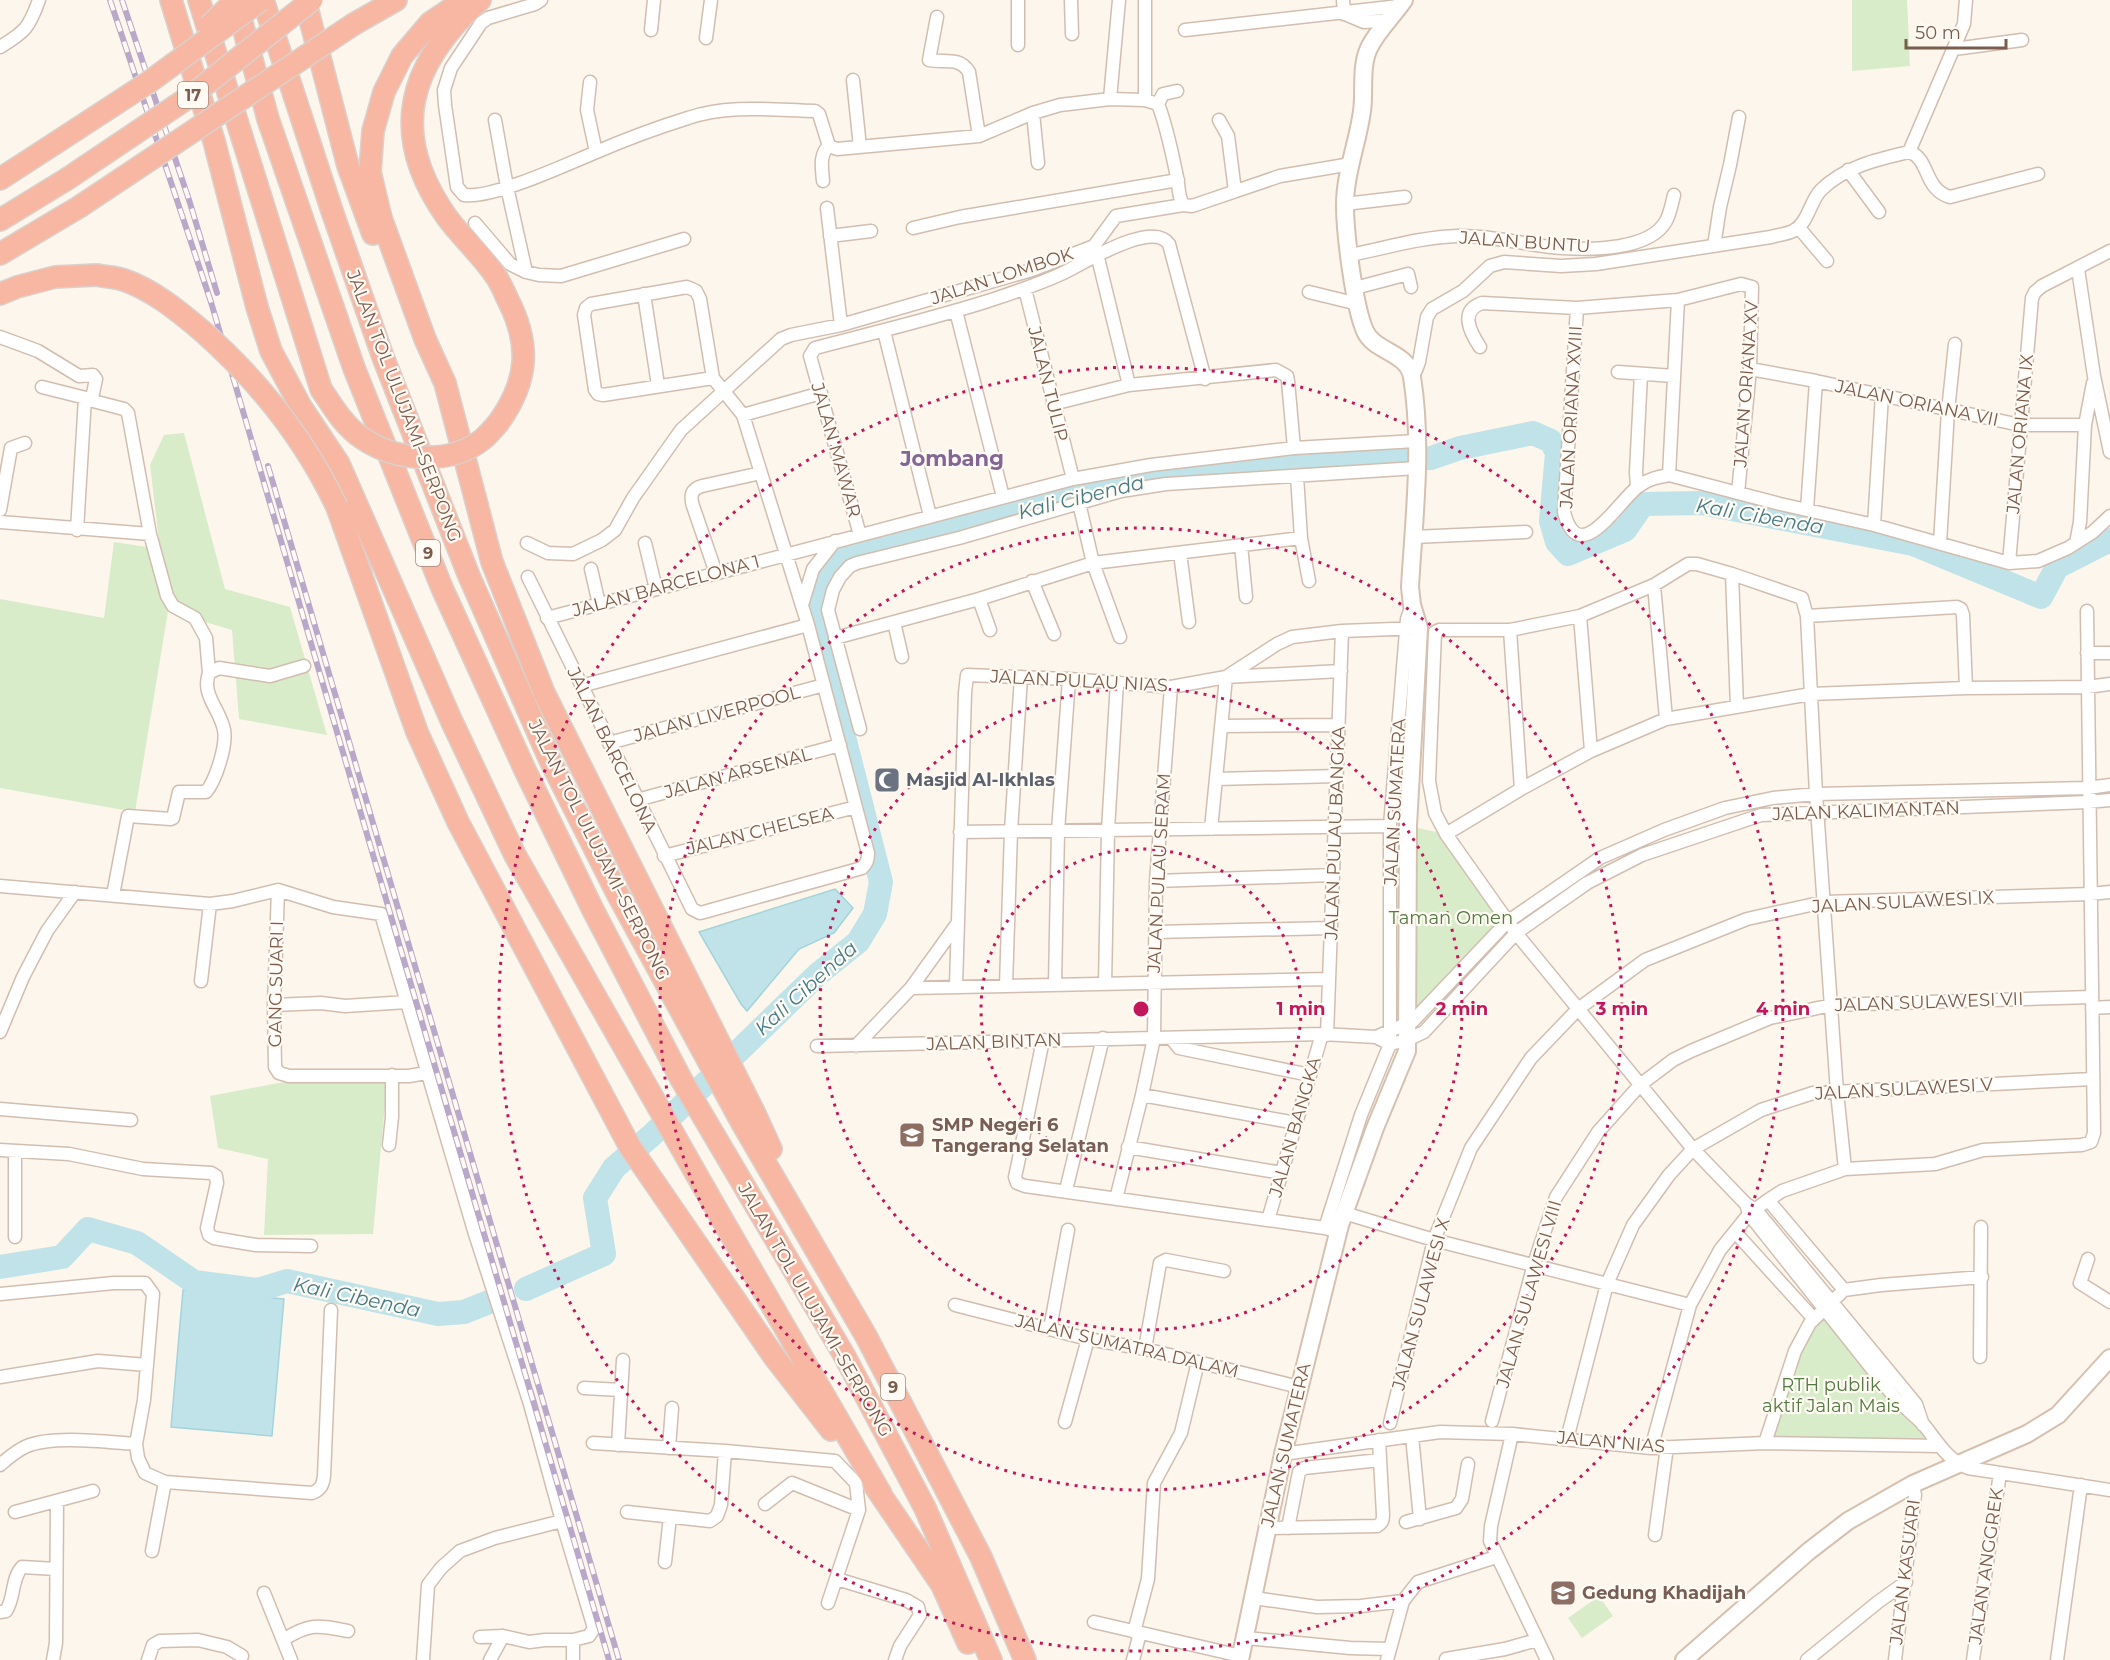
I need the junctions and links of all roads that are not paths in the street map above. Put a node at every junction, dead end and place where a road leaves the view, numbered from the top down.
1 (39, 0) edge
2 (236, 0) edge
3 (262, 0) edge
4 (305, 0) edge
5 (312, 0) edge
6 (396, 0) edge
7 (464, 0) edge
8 (480, 0) edge
9 (541, 0) edge
10 (654, 0) edge
11 (711, 0) edge
12 (1018, 0) edge
13 (1071, 0) edge
14 (1119, 0) edge
15 (1145, 0) edge
16 (1343, 0) edge
17 (1966, 0) edge
18 (200, 3) edge
19 (1402, 3) edge
20 (173, 9) edge
21 (1344, 14) junction
22 (937, 17) dead end
23 (1389, 20) junction
24 (651, 30) dead end
25 (1185, 30) dead end
26 (1072, 34) dead end
27 (706, 38) dead end
28 (2022, 40) dead end
29 (1018, 45) dead end
30 (0, 47) edge
31 (1954, 50) junction
32 (853, 80) dead end
33 (149, 81) junction
34 (590, 82) dead end
35 (1177, 91) dead end
36 (1110, 99) junction
37 (1151, 102) junction
38 (1033, 112) junction
39 (1739, 117) dead end
40 (495, 120) dead end
41 (1219, 120) dead end
42 (979, 136) junction
43 (829, 146) junction
44 (860, 147) junction
45 (596, 152) junction
46 (1909, 152) junction
47 (1038, 163) dead end
48 (1352, 164) junction
49 (1848, 170) junction
50 (2038, 174) dead end
51 (0, 178) edge
52 (1178, 180) junction
53 (823, 181) dead end
54 (507, 187) junction
55 (1235, 191) junction
56 (1674, 195) dead end
57 (1405, 197) dead end
58 (1345, 204) junction
59 (1183, 205) junction
60 (827, 208) dead end
61 (1879, 212) dead end
62 (0, 220) edge
63 (475, 223) dead end
64 (913, 228) dead end
65 (1795, 230) junction
66 (871, 231) dead end
67 (830, 236) junction
68 (684, 239) dead end
69 (1714, 246) junction
70 (2110, 251) edge
71 (0, 254) edge
72 (1097, 254) junction
73 (1350, 255) junction
74 (1827, 261) dead end
75 (2078, 269) junction
76 (526, 272) junction
77 (1411, 287) dead end
78 (1025, 289) junction
79 (1309, 292) dead end
80 (0, 294) edge
81 (644, 294) junction
82 (1356, 296) junction
83 (1678, 300) junction
84 (1577, 308) junction
85 (956, 311) junction
86 (841, 325) junction
87 (884, 331) junction
88 (0, 337) edge
89 (425, 339) junction
90 (1955, 344) dead end
91 (1480, 347) dead end
92 (1750, 369) junction
93 (1618, 372) dead end
94 (1412, 375) junction
95 (1641, 375) junction
96 (1674, 376) junction
97 (2094, 376) junction
98 (713, 378) junction
99 (1205, 378) junction
100 (1816, 381) junction
101 (658, 385) junction
102 (1129, 385) junction
103 (42, 387) dead end
104 (725, 391) junction
105 (822, 393) junction
106 (1882, 395) junction
107 (88, 398) junction
108 (1053, 404) junction
109 (1948, 411) junction
110 (743, 415) junction
111 (2020, 425) junction
112 (2085, 425) junction
113 (1416, 442) junction
114 (25, 443) dead end
115 (1294, 448) junction
116 (2110, 452) edge
117 (1417, 465) junction
118 (760, 473) junction
119 (1669, 475) junction
120 (1297, 476) junction
121 (1073, 479) junction
122 (1637, 486) junction
123 (1738, 493) junction
124 (1003, 497) junction
125 (1079, 502) junction
126 (0, 510) edge
127 (1807, 510) junction
128 (930, 516) junction
129 (2110, 516) edge
130 (0, 522) edge
131 (1874, 525) junction
132 (76, 530) junction
133 (1526, 532) dead end
134 (150, 534) junction
135 (860, 535) junction
136 (1413, 537) junction
137 (1301, 538) junction
138 (835, 541) junction
139 (527, 543) dead end
140 (645, 543) dead end
141 (1940, 543) junction
142 (2076, 543) junction
143 (1241, 545) junction
144 (1180, 553) junction
145 (785, 554) junction
146 (1093, 563) junction
147 (2009, 563) junction
148 (591, 569) dead end
149 (716, 573) junction
150 (1732, 574) junction
151 (528, 577) dead end
152 (1309, 580) dead end
153 (1032, 581) junction
154 (1654, 585) junction
155 (656, 589) junction
156 (1246, 597) dead end
157 (979, 599) junction
158 (599, 604) junction
159 (802, 605) junction
160 (2087, 611) dead end
161 (1580, 616) junction
162 (1807, 616) junction
163 (547, 618) junction
164 (894, 622) junction
165 (1189, 622) dead end
166 (808, 625) junction
167 (1413, 628) junction
168 (990, 630) dead end
169 (1510, 630) junction
170 (1342, 631) junction
171 (1054, 634) dead end
172 (1120, 637) dead end
173 (835, 638) junction
174 (2087, 653) junction
175 (2110, 653) edge
176 (902, 657) dead end
177 (304, 666) dead end
178 (1341, 671) junction
179 (1021, 677) junction
180 (1226, 677) junction
181 (208, 679) junction
182 (1069, 679) junction
183 (1118, 682) junction
184 (2110, 684) edge
185 (580, 686) junction
186 (824, 686) junction
187 (1171, 687) junction
188 (2087, 687) junction
189 (1966, 688) junction
190 (1811, 694) junction
191 (1737, 706) junction
192 (1666, 719) junction
193 (1339, 725) junction
194 (1221, 726) junction
195 (860, 729) dead end
196 (609, 743) junction
197 (840, 745) junction
198 (1591, 751) junction
199 (1337, 776) junction
200 (1216, 779) junction
201 (2110, 785) edge
202 (2088, 788) junction
203 (1521, 789) junction
204 (1816, 794) junction
205 (637, 800) junction
206 (2110, 800) edge
207 (2088, 802) junction
208 (856, 807) junction
209 (1817, 812) junction
210 (1335, 826) junction
211 (1390, 826) junction
212 (1211, 829) junction
213 (1108, 830) junction
214 (1159, 830) junction
215 (1011, 831) junction
216 (1058, 831) junction
217 (960, 832) junction
218 (1446, 834) junction
219 (664, 856) junction
220 (1333, 875) junction
221 (1156, 881) junction
222 (0, 886) edge
223 (278, 890) junction
224 (75, 892) junction
225 (2110, 892) edge
226 (2091, 894) junction
227 (112, 895) junction
228 (1824, 902) junction
229 (210, 904) junction
230 (1507, 922) junction
231 (957, 924) junction
232 (1331, 928) junction
233 (1155, 932) junction
234 (1516, 933) junction
235 (1329, 979) junction
236 (201, 981) dead end
237 (1154, 983) junction
238 (1105, 984) junction
239 (1055, 985) junction
240 (956, 986) junction
241 (1006, 986) junction
242 (911, 988) junction
243 (407, 1002) junction
244 (2092, 1002) junction
245 (274, 1005) junction
246 (1832, 1005) junction
247 (2110, 1007) edge
248 (1578, 1009) junction
249 (1390, 1029) junction
250 (0, 1032) edge
251 (1407, 1032) junction
252 (1324, 1034) junction
253 (1376, 1037) junction
254 (1103, 1038) junction
255 (1154, 1038) junction
256 (1171, 1038) junction
257 (1042, 1040) junction
258 (1390, 1044) junction
259 (817, 1046) dead end
260 (856, 1046) junction
261 (426, 1073) junction
262 (392, 1075) junction
263 (1310, 1076) junction
264 (2092, 1079) junction
265 (1640, 1085) junction
266 (1837, 1092) junction
267 (1142, 1095) junction
268 (0, 1110) edge
269 (748, 1118) junction
270 (131, 1120) dead end
271 (1296, 1123) junction
272 (389, 1145) dead end
273 (1128, 1147) junction
274 (1693, 1149) junction
275 (0, 1150) edge
276 (15, 1151) junction
277 (1845, 1169) junction
278 (1282, 1173) junction
279 (1066, 1190) junction
280 (1116, 1199) junction
281 (1768, 1200) junction
282 (1750, 1209) junction
283 (1344, 1213) junction
284 (1268, 1220) junction
285 (1981, 1227) dead end
286 (1068, 1230) dead end
287 (1332, 1230) junction
288 (1735, 1232) junction
289 (15, 1237) dead end
290 (1434, 1240) junction
291 (311, 1246) dead end
292 (2088, 1259) dead end
293 (1534, 1264) junction
294 (1224, 1271) dead end
295 (1982, 1277) junction
296 (1607, 1284) junction
297 (1844, 1290) junction
298 (0, 1294) edge
299 (2110, 1302) edge
300 (955, 1305) dead end
301 (1690, 1305) junction
302 (331, 1310) dead end
303 (1824, 1310) junction
304 (1050, 1329) junction
305 (1088, 1339) junction
306 (1145, 1349) junction
307 (1980, 1357) dead end
308 (2110, 1358) edge
309 (623, 1360) dead end
310 (1198, 1362) junction
311 (147, 1365) junction
312 (0, 1377) edge
313 (1299, 1387) junction
314 (584, 1388) dead end
315 (621, 1390) junction
316 (672, 1408) dead end
317 (1492, 1421) dead end
318 (1065, 1422) dead end
319 (1390, 1423) dead end
320 (1512, 1434) junction
321 (1412, 1436) junction
322 (1567, 1438) junction
323 (1654, 1438) dead end
324 (1379, 1440) junction
325 (593, 1443) dead end
326 (1765, 1443) junction
327 (136, 1444) junction
328 (618, 1445) junction
329 (1940, 1446) junction
330 (1667, 1447) junction
331 (669, 1448) junction
332 (725, 1451) junction
333 (1283, 1454) junction
334 (1380, 1460) junction
335 (1468, 1464) dead end
336 (1958, 1464) junction
337 (0, 1466) edge
338 (2000, 1473) junction
339 (165, 1482) junction
340 (1913, 1484) junction
341 (2081, 1485) junction
342 (2110, 1490) edge
343 (93, 1491) dead end
344 (881, 1494) junction
345 (57, 1501) junction
346 (765, 1504) dead end
347 (859, 1510) junction
348 (15, 1512) dead end
349 (627, 1512) dead end
350 (670, 1517) junction
351 (1420, 1519) junction
352 (562, 1521) junction
353 (1406, 1522) dead end
354 (1267, 1528) junction
355 (1288, 1528) junction
356 (1655, 1535) dead end
357 (152, 1551) dead end
358 (1496, 1557) junction
359 (665, 1562) dead end
360 (56, 1569) junction
361 (837, 1579) junction
362 (1906, 1582) junction
363 (264, 1593) dead end
364 (1254, 1598) junction
365 (1403, 1601) junction
366 (828, 1604) dead end
367 (0, 1612) edge
368 (1094, 1622) dead end
369 (348, 1631) dead end
370 (1137, 1632) junction
371 (503, 1636) junction
372 (480, 1637) dead end
373 (1246, 1638) junction
374 (283, 1640) junction
375 (573, 1640) junction
376 (1538, 1640) junction
377 (1388, 1654) edge
378 (242, 1656) dead end
379 (1241, 1658) edge
380 (1446, 1659) edge
381 (53, 1660) edge
382 (148, 1660) edge
383 (291, 1660) edge
384 (423, 1660) edge
385 (490, 1660) edge
386 (573, 1660) edge
387 (895, 1660) edge
388 (976, 1660) edge
389 (991, 1660) edge
390 (1025, 1660) edge
391 (1133, 1660) edge
392 (1547, 1660) edge
393 (1684, 1660) edge
394 (1807, 1660) edge
395 (1895, 1660) edge
396 (1973, 1660) edge
397 (2057, 1660) edge

1 - 30 street
2 - 33 highway, bridge
2 - 389 highway, JALAN TOL ULUJAMI–SERPONG / 9
3 - 33 highway, 17, bridge
3 - 269 highway, JALAN TOL ULUJAMI–SERPONG / 9
4 - 89 highway
5 - 62 highway, 17, bridge
6 - 71 highway, bridge
7 - 89 highway
8 - 18 highway, bridge
9 - 54 street
10 - 24 street
11 - 27 street
12 - 29 street
13 - 26 street
14 - 36 street
15 - 37 street
16 - 21 street
17 - 31 street
19 - 21 street
19 - 23 street
20 - 344 highway
21 - 23 street
21 - 25 street
22 - 42 street
23 - 48 street
28 - 31 street
31 - 46 street
32 - 44 street
33 - 51 highway, 17, bridge
34 - 45 street
35 - 37 street
36 - 37 street
36 - 38 street
37 - 52 street
38 - 42 street
38 - 47 street
39 - 69 street
40 - 54 street
41 - 55 street
42 - 44 street
43 - 44 street
43 - 45 street
43 - 53 street
45 - 54 street
46 - 49 street
46 - 50 street
48 - 55 street, JALAN LOMBOK
48 - 58 street
49 - 61 street
49 - 65 street
52 - 59 street
52 - 64 street
54 - 76 street
55 - 59 street, JALAN LOMBOK
56 - 73 street, JALAN BUNTU
57 - 58 street
58 - 73 street
59 - 86 street, JALAN LOMBOK
60 - 67 street
63 - 76 street
65 - 69 street
65 - 74 street
66 - 67 street
67 - 86 street
68 - 76 street
69 - 94 street
70 - 75 street
72 - 78 street
72 - 99 street
72 - 102 street
73 - 82 street
75 - 97 street
75 - 111 street, JALAN ORIANA IX
77 - 82 street
78 - 85 street
78 - 108 street, JALAN TULIP
79 - 82 street
80 - 344 highway, bridge
81 - 98 street
81 - 101 street
81 - 101 street
82 - 94 street
83 - 84 street
83 - 92 street, JALAN ORIANA XV
83 - 96 street
84 - 91 street
84 - 122 street, JALAN ORIANA XVIII
85 - 87 street
85 - 124 street
86 - 104 street, JALAN LOMBOK
87 - 105 street, JALAN MAWAR
87 - 128 street
88 - 107 street
89 - 269 highway
90 - 109 street
92 - 100 street, JALAN ORIANA VII
92 - 123 street, JALAN ORIANA XV
93 - 95 street
94 - 113 street, JALAN SUMATERA
95 - 96 street
95 - 122 street
96 - 119 street
97 - 112 street
97 - 116 street
98 - 101 street
98 - 104 street
99 - 102 street
99 - 115 street
100 - 106 street, JALAN ORIANA VII
100 - 127 street
102 - 108 street
103 - 107 street
104 - 110 street
104 - 139 street, JALAN LOMBOK
105 - 110 street
105 - 135 street, JALAN MAWAR
106 - 109 street, JALAN ORIANA VII
106 - 131 street
107 - 132 street
107 - 134 street
108 - 121 street, JALAN TULIP
109 - 111 street, JALAN ORIANA VII
109 - 141 street
110 - 118 street
111 - 112 street, JALAN ORIANA VII
111 - 147 street, JALAN ORIANA IX
112 - 142 street
113 - 115 street, JALAN BARCELONA 1
113 - 117 street, JALAN SUMATERA
114 - 126 street
115 - 121 street, JALAN BARCELONA 1
117 - 120 street
117 - 136 street, JALAN SUMATERA
118 - 145 street
118 - 149 street
119 - 122 street
119 - 123 street
120 - 125 street
120 - 137 street
121 - 124 street, JALAN BARCELONA 1
123 - 127 street
124 - 128 street, JALAN BARCELONA 1
125 - 146 street
125 - 173 street
127 - 131 street
128 - 135 street, JALAN BARCELONA 1
129 - 142 street
130 - 132 street
131 - 141 street
132 - 134 street
133 - 136 street
134 - 181 street
135 - 138 street, JALAN BARCELONA 1
136 - 167 street, JALAN SUMATERA
137 - 143 street
137 - 152 street
138 - 145 street, JALAN BARCELONA 1
138 - 159 street
140 - 155 street
141 - 147 street
142 - 147 street
143 - 144 street
143 - 156 street
144 - 146 street
144 - 165 street
145 - 149 street, JALAN BARCELONA 1
145 - 159 street
146 - 153 street
146 - 172 street
148 - 158 street
149 - 155 street, JALAN BARCELONA 1
150 - 154 street
150 - 162 street
150 - 191 street
151 - 163 street, JALAN BARCELONA
153 - 157 street
153 - 171 street
154 - 161 street
154 - 192 street
155 - 158 street, JALAN BARCELONA 1
157 - 164 street
157 - 168 street
158 - 163 street, JALAN BARCELONA 1
159 - 166 street
160 - 174 street
161 - 169 street
161 - 198 street
162 - 189 street
162 - 190 street
163 - 185 street, JALAN BARCELONA
164 - 173 street
164 - 176 street
166 - 185 street
166 - 186 street
167 - 170 street, JALAN PULAU NIAS
167 - 211 street, JALAN SUMATERA
167 - 251 street, JALAN SUMATERA
169 - 203 street
169 - 218 street
170 - 178 street, JALAN PULAU BANGKA
170 - 180 street, JALAN PULAU NIAS
173 - 195 street
174 - 175 street
174 - 188 street
177 - 181 street
178 - 180 street
178 - 193 street, JALAN PULAU BANGKA
179 - 182 street, JALAN PULAU NIAS
179 - 215 street
179 - 217 street, JALAN PULAU NIAS
180 - 187 street, JALAN PULAU NIAS
180 - 194 street
181 - 227 street
182 - 183 street, JALAN PULAU NIAS
182 - 216 street
183 - 187 street, JALAN PULAU NIAS
183 - 213 street
184 - 188 street
185 - 196 street, JALAN BARCELONA
186 - 196 street, JALAN LIVERPOOL
186 - 197 street
187 - 214 street, JALAN PULAU SERAM
188 - 189 street
188 - 202 street
189 - 190 street
190 - 191 street
190 - 204 street
191 - 192 street
192 - 198 street
193 - 194 street
193 - 199 street, JALAN PULAU BANGKA
194 - 200 street
196 - 205 street, JALAN BARCELONA
197 - 205 street, JALAN ARSENAL
197 - 208 street
198 - 203 street
199 - 200 street
199 - 210 street, JALAN PULAU BANGKA
200 - 212 street
201 - 202 street, JALAN KALIMANTAN
202 - 204 street, JALAN KALIMANTAN
202 - 207 street
203 - 218 street
204 - 209 street
204 - 230 street, JALAN KALIMANTAN
205 - 219 street, JALAN BARCELONA
206 - 207 street, JALAN KALIMANTAN
207 - 209 street, JALAN KALIMANTAN
207 - 226 street
208 - 219 street, JALAN CHELSEA
208 - 219 street, JALAN BARCELONA
209 - 228 street
209 - 234 street, JALAN KALIMANTAN
210 - 211 street
210 - 212 street
210 - 220 street, JALAN PULAU BANGKA
211 - 249 street, JALAN SUMATERA
212 - 214 street
213 - 214 street
213 - 216 street
213 - 238 street
214 - 221 street, JALAN PULAU SERAM
215 - 216 street
215 - 217 street
215 - 241 street
216 - 239 street
217 - 231 street, JALAN PULAU NIAS
218 - 230 street
220 - 221 street
220 - 232 street, JALAN PULAU BANGKA
221 - 233 street, JALAN PULAU SERAM
222 - 224 street
223 - 229 street
223 - 243 street
223 - 245 street, GANG SUARI I
224 - 227 street
224 - 250 street
225 - 226 street, JALAN SULAWESI IX
226 - 228 street, JALAN SULAWESI IX
226 - 244 street
227 - 229 street
228 - 246 street
228 - 248 street, JALAN SULAWESI IX
229 - 236 street
230 - 234 street
230 - 251 street, JALAN KALIMANTAN
231 - 240 street, JALAN PULAU NIAS
231 - 242 street
232 - 233 street
232 - 235 street, JALAN PULAU BANGKA
233 - 237 street, JALAN PULAU SERAM
234 - 248 street
234 - 251 street, JALAN KALIMANTAN
235 - 237 street
235 - 252 street, JALAN PULAU BANGKA
237 - 238 street
237 - 255 street, JALAN PULAU SERAM
238 - 239 street
239 - 241 street
240 - 241 street
240 - 242 street
242 - 260 street
243 - 245 street
243 - 261 street
244 - 246 street, JALAN SULAWESI VII
244 - 247 street, JALAN SULAWESI VII
244 - 264 street
245 - 262 street, GANG SUARI I
246 - 265 street, JALAN SULAWESI VII
246 - 266 street
248 - 265 street
248 - 290 street, JALAN SULAWESI X
249 - 251 street
249 - 253 street
249 - 258 street, JALAN SUMATERA
251 - 258 street
251 - 283 street, JALAN SUMATERA
252 - 253 street, JALAN BINTAN
252 - 256 street, JALAN BINTAN
252 - 263 street, JALAN BANGKA
253 - 258 street, JALAN BINTAN
254 - 255 street, JALAN BINTAN
254 - 257 street, JALAN BINTAN
254 - 279 street
255 - 256 street, JALAN BINTAN
255 - 267 street, JALAN PULAU SERAM
256 - 263 street, JALAN BINTAN
257 - 260 street, JALAN BINTAN
257 - 279 street
258 - 287 street, JALAN SUMATERA
259 - 260 street, JALAN BINTAN
261 - 262 street, GANG SUARI I
261 - 352 street
262 - 272 street
263 - 271 street, JALAN BANGKA
264 - 266 street, JALAN SULAWESI V
264 - 277 street
265 - 274 street
265 - 293 street, JALAN SULAWESI VIII
266 - 274 street, JALAN SULAWESI V
266 - 277 street
267 - 271 street
267 - 273 street, JALAN PULAU SERAM
268 - 270 street
269 - 390 highway, JALAN TOL ULUJAMI–SERPONG / 9
271 - 278 street, JALAN BANGKA
273 - 278 street
273 - 280 street, JALAN PULAU SERAM
274 - 282 street
274 - 296 street, JALAN SULAWESI V
275 - 276 street
276 - 289 street
276 - 291 street
277 - 281 street
278 - 284 street, JALAN BANGKA
279 - 280 street
280 - 284 street
281 - 282 street
281 - 297 street
282 - 288 street
282 - 303 street
283 - 287 street, JALAN SUMATERA
283 - 290 street
284 - 287 street
285 - 295 street
286 - 304 street
287 - 313 street, JALAN SUMATERA
288 - 301 street
288 - 303 street
290 - 293 street
290 - 319 street, JALAN SULAWESI X
292 - 299 street
293 - 296 street
293 - 317 street, JALAN SULAWESI VIII
294 - 306 street
295 - 297 street
295 - 307 street
296 - 301 street
296 - 322 street, JALAN SULAWESI V
297 - 303 street
298 - 311 street
300 - 304 street, JALAN SUMATRA DALAM
301 - 323 street
302 - 339 street
303 - 326 street
303 - 329 street
304 - 305 street, JALAN SUMATRA DALAM
305 - 306 street, JALAN SUMATRA DALAM
305 - 318 street
306 - 310 street, JALAN SUMATRA DALAM
308 - 336 street
309 - 315 street
310 - 313 street, JALAN SUMATRA DALAM
310 - 370 street
311 - 312 street
311 - 327 street
313 - 333 street, JALAN SUMATERA
314 - 315 street
315 - 328 street
316 - 331 street
320 - 321 street, JALAN NIAS
320 - 322 street, JALAN NIAS
320 - 358 street
321 - 324 street, JALAN NIAS
321 - 351 street
322 - 330 street, JALAN NIAS
324 - 333 street, JALAN NIAS
324 - 334 street
325 - 328 street
326 - 329 street, JALAN NIAS
326 - 330 street, JALAN NIAS
327 - 337 street
327 - 339 street
328 - 331 street
329 - 336 street
330 - 356 street
331 - 332 street
332 - 347 street
332 - 350 street
333 - 354 street, JALAN SUMATERA
334 - 355 street
334 - 355 street
335 - 351 street
336 - 338 street
336 - 340 street
338 - 341 street
338 - 396 street, JALAN ANGGREK
339 - 357 street
340 - 362 street, JALAN KASUARI
340 - 393 street
341 - 342 street
341 - 397 street
343 - 345 street
344 - 388 highway
345 - 348 street
345 - 360 street
346 - 347 street
347 - 361 street
349 - 350 street
350 - 359 street
351 - 353 street
352 - 375 street
352 - 384 street
354 - 355 street
354 - 364 street, JALAN SUMATERA
358 - 365 street
358 - 376 street
360 - 367 street
360 - 381 street
361 - 366 street
361 - 387 street
362 - 394 street
362 - 395 street, JALAN KASUARI
363 - 374 street
364 - 365 street
364 - 373 street, JALAN SUMATERA
365 - 377 street
368 - 370 street
369 - 374 street
370 - 379 street
370 - 391 street
371 - 372 street
371 - 375 street
371 - 385 street
373 - 377 street
373 - 379 street, JALAN SUMATERA
374 - 383 street
375 - 386 street
376 - 380 street
376 - 392 street
378 - 382 street

